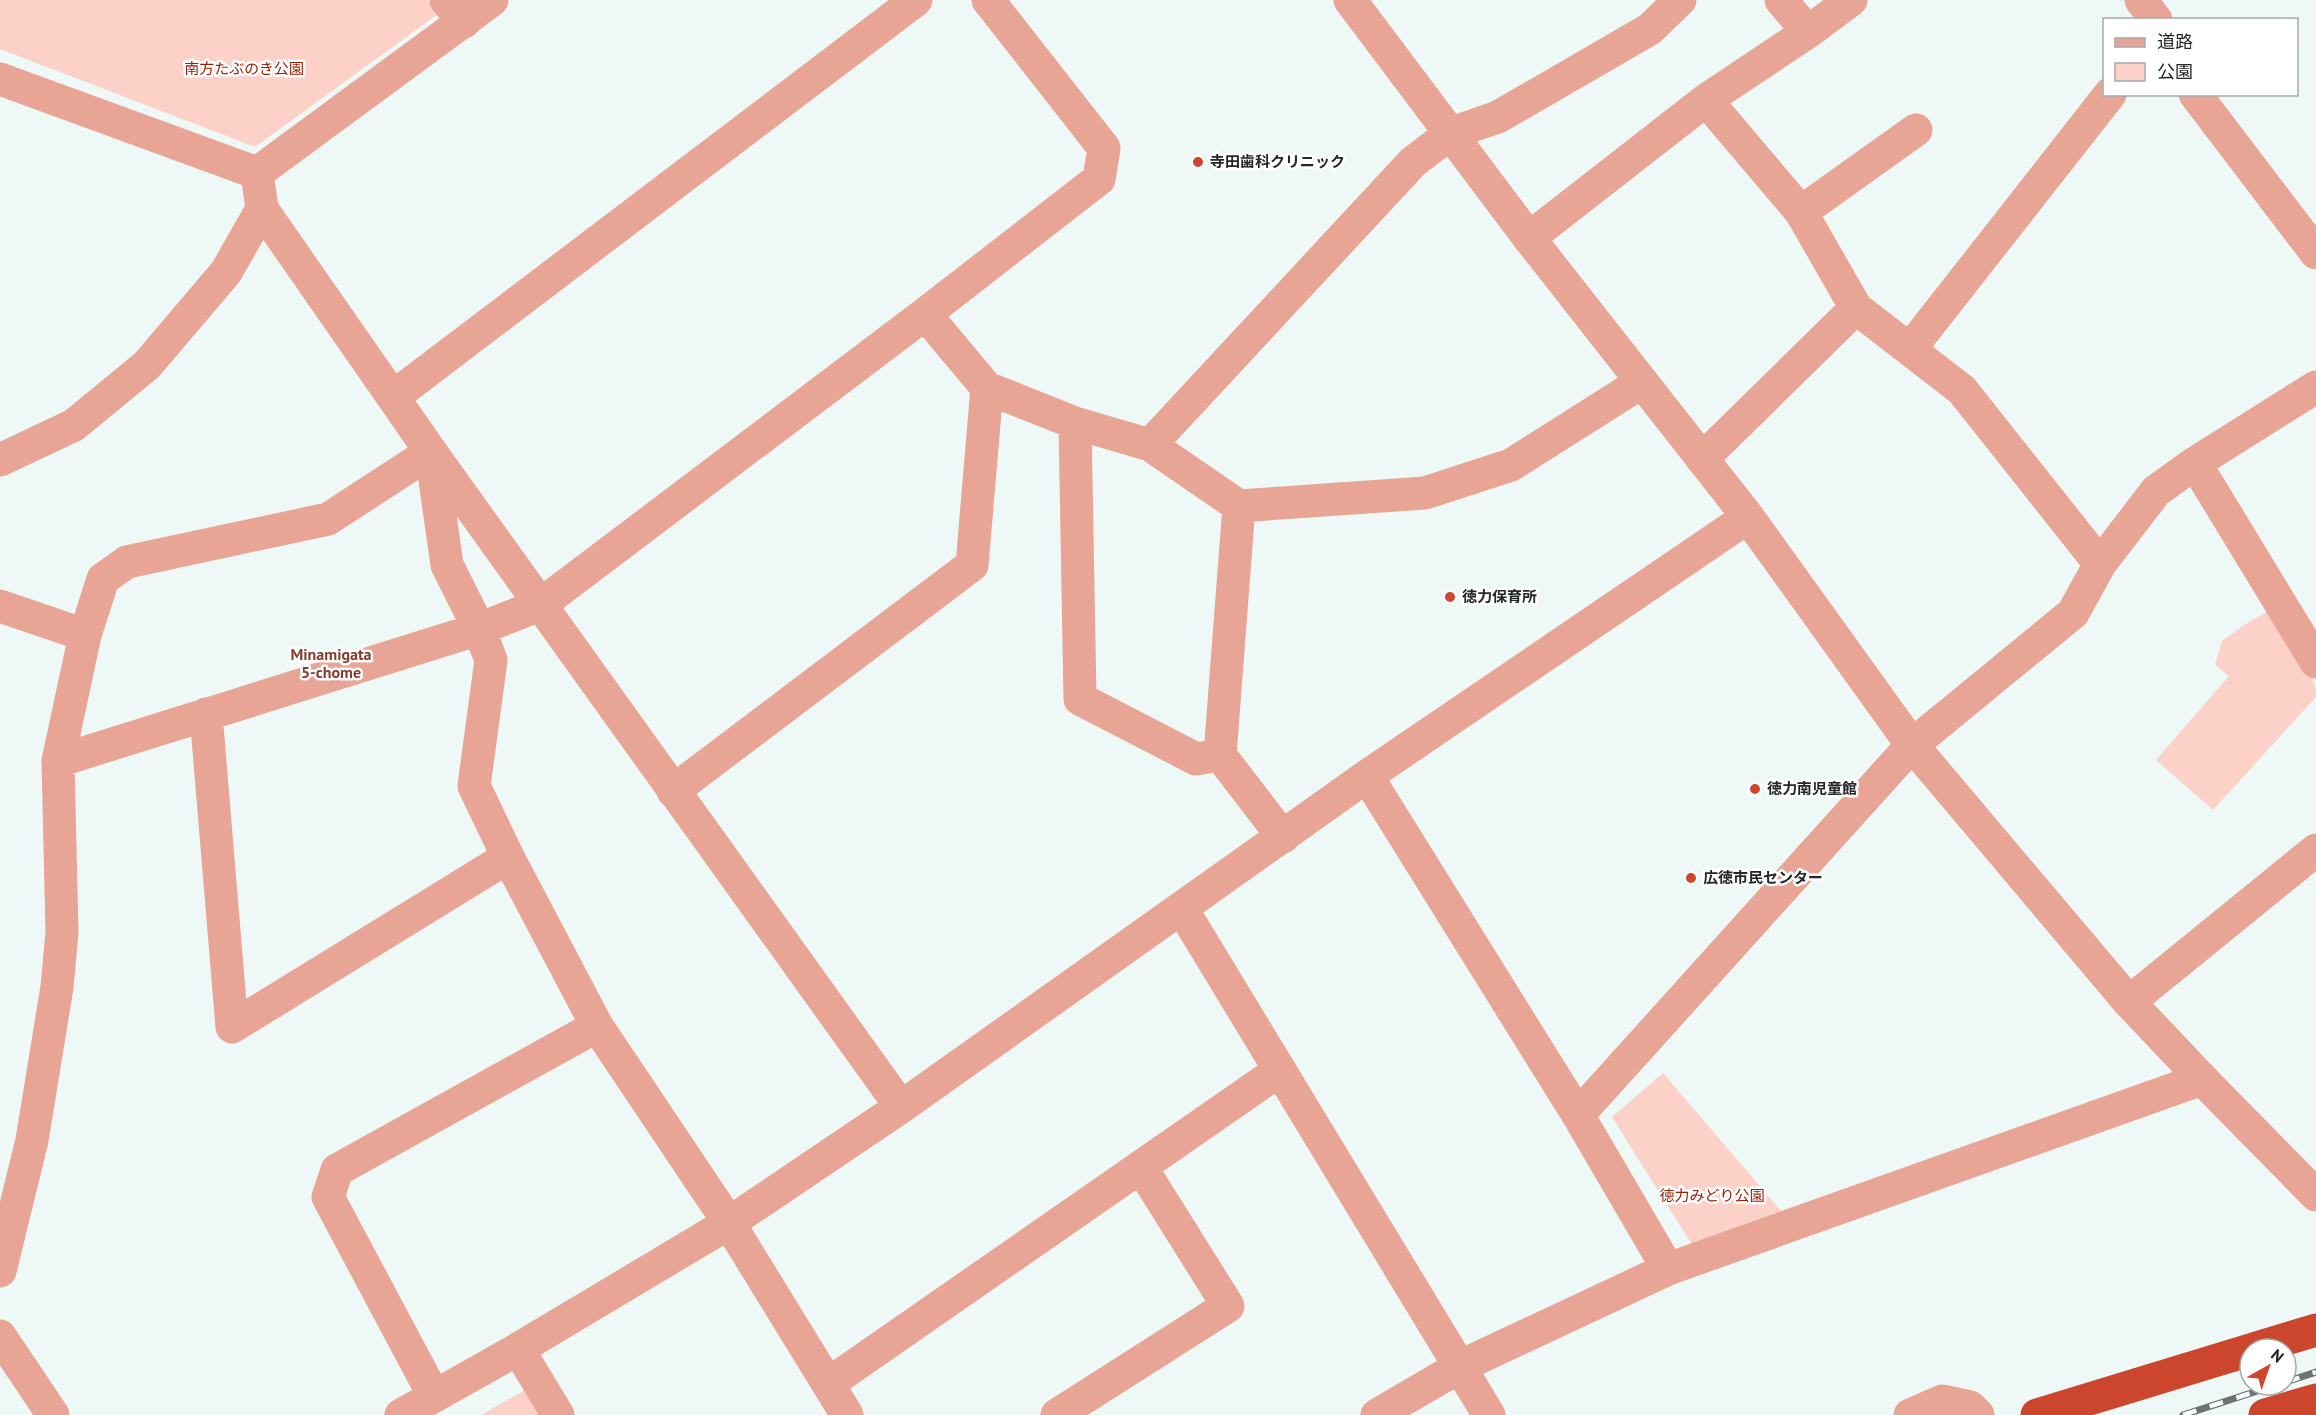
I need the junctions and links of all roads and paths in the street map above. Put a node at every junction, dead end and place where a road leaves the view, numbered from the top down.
1 (492, 0) edge
2 (916, 0) edge
3 (988, 0) edge
4 (1350, 0) edge
5 (1680, 0) edge
6 (1781, 0) edge
7 (1851, 0) edge
8 (2141, 0) edge
9 (455, 11) edge
10 (2154, 18) edge
11 (1808, 32) junction
12 (0, 79) edge
13 (2108, 96) edge
14 (2197, 96) edge
15 (1706, 100) junction
16 (1916, 130) dead end
17 (1451, 133) junction
18 (257, 173) junction
19 (262, 209) junction
20 (1801, 212) junction
21 (1529, 238) junction
22 (2316, 253) edge
23 (1856, 308) junction
24 (925, 314) junction
25 (1910, 349) junction
26 (1642, 382) junction
27 (2316, 387) edge
28 (987, 388) junction
29 (393, 398) junction
30 (1075, 423) junction
31 (1150, 445) junction
32 (431, 452) junction
33 (1702, 459) junction
34 (0, 460) edge
35 (2195, 463) junction
36 (1239, 506) junction
37 (1749, 517) junction
38 (2100, 564) junction
39 (540, 605) junction
40 (0, 606) edge
41 (479, 629) junction
42 (85, 635) junction
43 (2316, 662) edge
44 (206, 714) junction
45 (1912, 746) junction
46 (1220, 755) junction
47 (58, 761) junction
48 (1367, 776) junction
49 (673, 791) junction
50 (1283, 837) junction
51 (2316, 850) edge
52 (508, 857) junction
53 (1182, 909) junction
54 (2129, 1002) junction
55 (597, 1026) junction
56 (1280, 1070) junction
57 (2202, 1079) junction
58 (901, 1107) junction
59 (1578, 1115) junction
60 (1141, 1167) junction
61 (2316, 1195) edge
62 (729, 1223) junction
63 (1668, 1269) junction
64 (0, 1270) edge
65 (2316, 1330) edge
66 (0, 1336) edge
67 (2292, 1337) edge
68 (518, 1349) junction
69 (2238, 1353) edge
70 (1461, 1366) junction
71 (828, 1384) junction
72 (434, 1396) junction
73 (2316, 1400) edge
74 (53, 1415) edge
75 (401, 1415) edge
76 (558, 1415) edge
77 (847, 1415) edge
78 (1057, 1415) edge
79 (1377, 1415) edge
80 (1489, 1415) edge
81 (1910, 1415) edge
82 (1978, 1415) edge
83 (2037, 1415) edge
84 (2265, 1415) edge

1 - 9 street
2 - 29 street
3 - 24 street
4 - 17 street
5 - 17 street
6 - 11 street
7 - 11 street
8 - 10 street
9 - 18 street
11 - 15 street
12 - 18 street
13 - 25 street
14 - 22 street
15 - 20 street
15 - 21 street
16 - 20 street
17 - 21 street
17 - 31 street
18 - 19 street
19 - 29 street
19 - 34 street
20 - 23 street
21 - 26 street
23 - 25 street
23 - 33 street
24 - 28 street
24 - 39 street
25 - 38 street
26 - 33 street
26 - 36 street
27 - 35 street
28 - 30 street
28 - 49 street
29 - 32 street
30 - 31 street
30 - 46 street
31 - 36 street
32 - 39 street
32 - 41 street
32 - 42 street
33 - 37 street
35 - 38 street
35 - 43 street
36 - 46 street
37 - 45 street
37 - 48 street
38 - 45 street
39 - 41 street
39 - 49 street
40 - 42 street
41 - 44 street
41 - 52 street
42 - 47 street
44 - 47 street
44 - 52 street
45 - 54 street
45 - 59 street
46 - 50 street
47 - 64 street
48 - 50 street
48 - 59 street
49 - 58 street
50 - 53 street
51 - 54 street
52 - 55 street
53 - 56 street
53 - 58 street
54 - 57 street
55 - 62 street
55 - 72 street
56 - 60 street
56 - 70 street
57 - 61 street
57 - 63 street
58 - 62 street
59 - 63 street
60 - 71 street
60 - 78 street
62 - 68 street
62 - 71 street
63 - 70 street
65 - 67 highway
66 - 74 street
68 - 72 street
68 - 76 street
69 - 83 highway
70 - 79 street
70 - 80 street
71 - 77 street
72 - 75 street
73 - 84 highway
81 - 82 street

